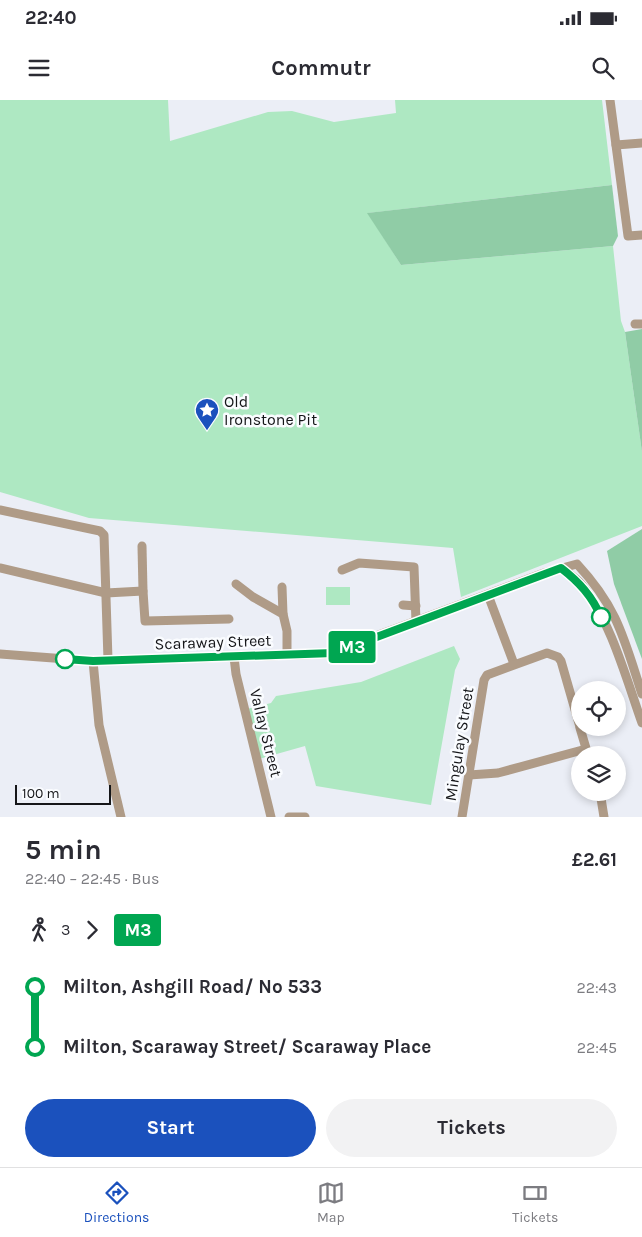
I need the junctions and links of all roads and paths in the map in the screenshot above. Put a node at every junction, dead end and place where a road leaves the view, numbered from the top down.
1 (610, 100) edge
2 (642, 143) edge
3 (616, 145) junction
4 (642, 234) edge
5 (0, 510) edge
6 (142, 546) dead end
7 (0, 568) edge
8 (561, 568) junction
9 (342, 570) dead end
10 (236, 584) dead end
11 (282, 587) dead end
12 (143, 591) junction
13 (106, 593) junction
14 (488, 595) junction
15 (403, 605) dead end
16 (416, 606) junction
17 (282, 614) junction
18 (229, 619) dead end
19 (416, 622) junction
20 (0, 654) edge
21 (287, 655) junction
22 (234, 657) junction
23 (108, 660) junction
24 (93, 661) junction
25 (514, 664) junction
26 (642, 694) edge
27 (571, 698) edge
28 (642, 723) edge
29 (571, 756) edge
30 (469, 775) junction
31 (601, 801) edge
32 (121, 817) edge
33 (271, 817) edge
34 (289, 817) edge
35 (305, 817) edge
36 (462, 817) edge
37 (604, 817) edge

1 - 3 street
2 - 3 street
3 - 4 street
5 - 13 street
6 - 12 street
7 - 13 street
8 - 14 street, Scaraway Street
8 - 26 street
8 - 28 street
9 - 16 street
10 - 17 street
11 - 17 street
12 - 13 street
12 - 18 street
13 - 23 street
14 - 19 street, Scaraway Street
14 - 25 street
15 - 16 street
16 - 19 street
17 - 21 street
19 - 21 street, Scaraway Street
20 - 24 street, Scaraway Street
21 - 22 street, Scaraway Street
22 - 23 street, Scaraway Street
22 - 33 street, Vallay Street
23 - 24 street, Scaraway Street
24 - 32 street
25 - 27 street
25 - 30 street, Mingulay Street
29 - 30 street
30 - 36 street, Mingulay Street
31 - 37 street
34 - 35 street

